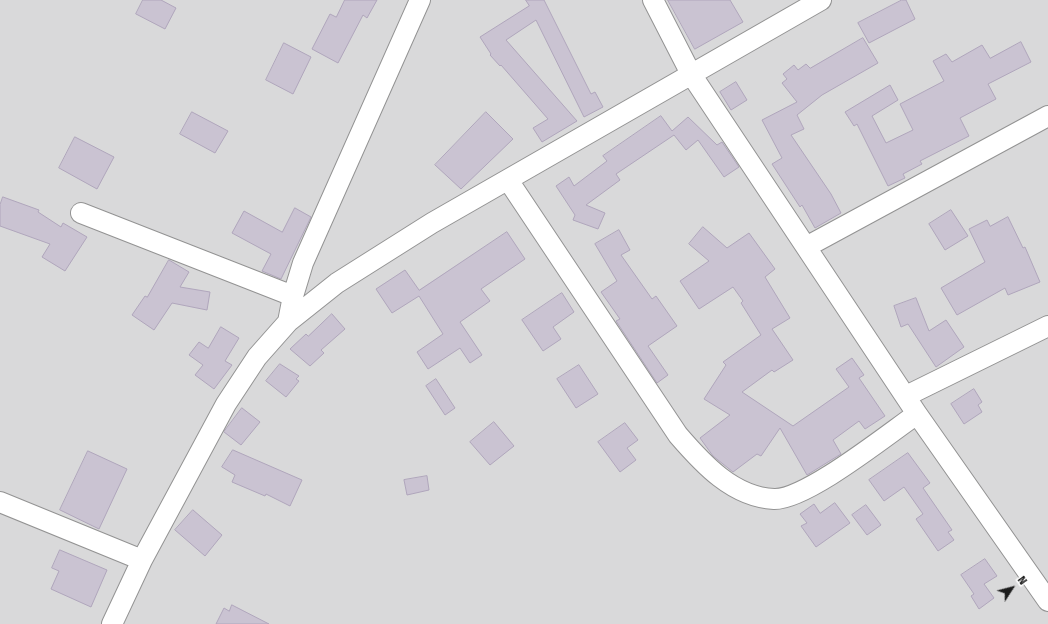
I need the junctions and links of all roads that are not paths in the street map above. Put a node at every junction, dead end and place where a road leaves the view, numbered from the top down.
1 (420, 0) edge
2 (653, 0) edge
3 (821, 0) edge
4 (691, 74) junction
5 (1048, 116) edge
6 (508, 180) junction
7 (81, 213) dead end
8 (806, 247) junction
9 (292, 296) junction
10 (288, 322) junction
11 (1048, 326) edge
12 (906, 396) junction
13 (917, 414) junction
14 (0, 502) edge
15 (142, 560) junction
16 (1048, 601) edge
17 (112, 624) edge

1 - 9 street
2 - 4 street
3 - 4 street
4 - 6 street
4 - 8 street
5 - 8 street
6 - 10 street
6 - 13 street
7 - 9 street
8 - 12 street
9 - 10 street
10 - 15 street
11 - 12 street
12 - 13 street
13 - 16 street
14 - 15 street
15 - 17 street

